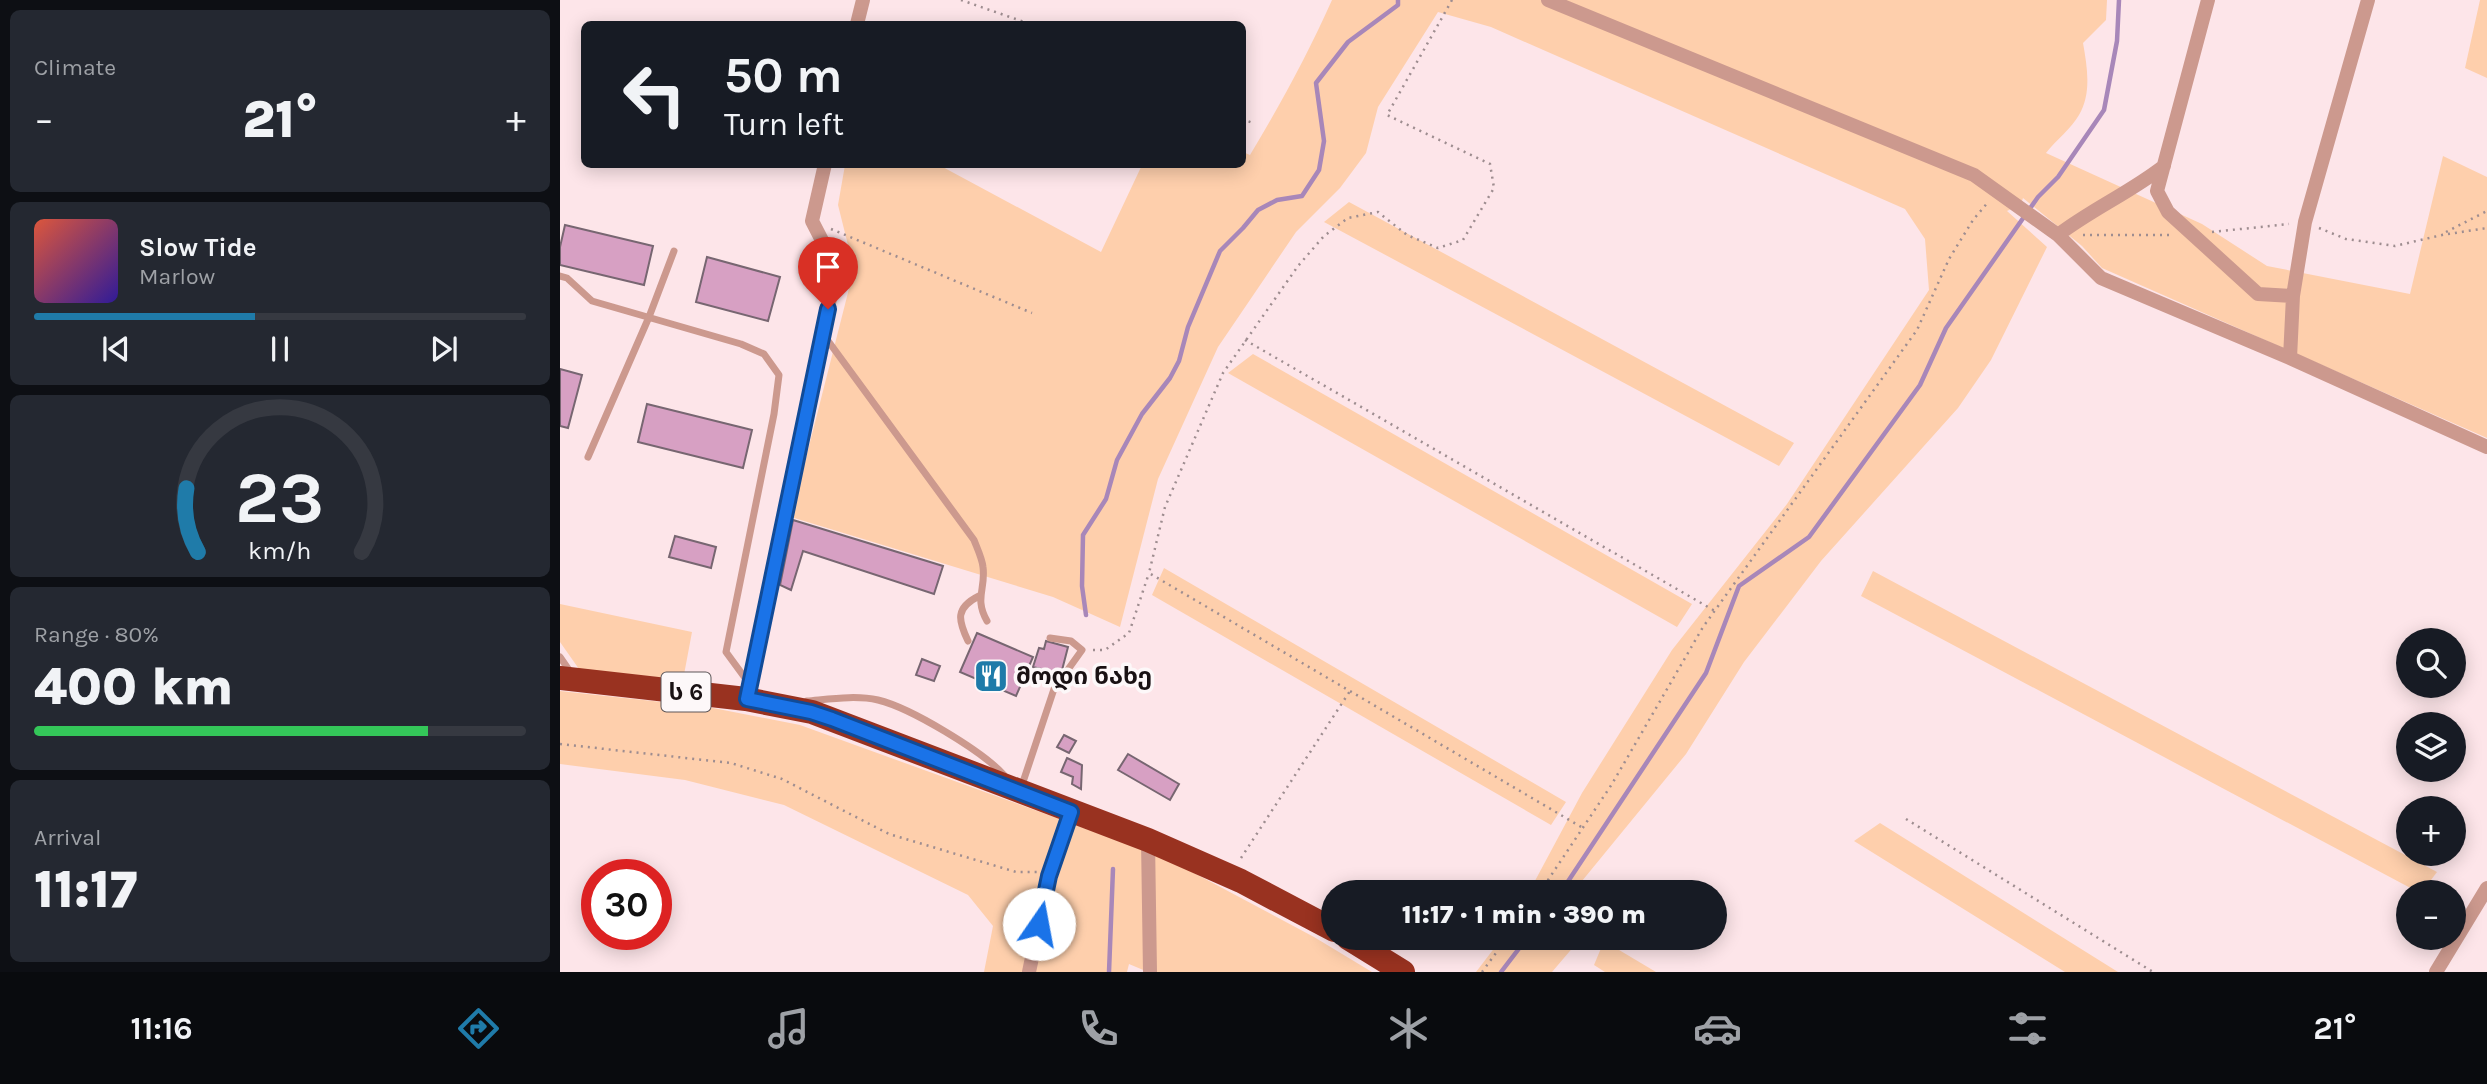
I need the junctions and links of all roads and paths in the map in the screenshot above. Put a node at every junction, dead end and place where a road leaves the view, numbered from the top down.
1 (863, 0) edge
2 (961, 0) edge
3 (1452, 0) edge
4 (1548, 0) edge
5 (2208, 0) edge
6 (2368, 0) edge
7 (858, 21) edge
8 (1021, 21) edge
9 (1246, 120) edge
10 (1253, 123) dead end
11 (2164, 166) junction
12 (824, 168) edge
13 (1997, 192) junction
14 (2487, 211) edge
15 (812, 221) junction
16 (2305, 222) junction
17 (2487, 228) edge
18 (2058, 235) junction
19 (2192, 235) junction
20 (2442, 235) junction
21 (674, 251) dead end
22 (560, 276) edge
23 (2293, 296) junction
24 (1032, 313) dead end
25 (649, 317) junction
26 (823, 334) junction
27 (1245, 340) junction
28 (2290, 358) junction
29 (2487, 447) edge
30 (588, 457) dead end
31 (1149, 573) junction
32 (979, 596) junction
33 (1715, 611) junction
34 (987, 621) dead end
35 (1050, 638) dead end
36 (968, 641) dead end
37 (1082, 650) junction
38 (560, 657) edge
39 (568, 679) edge
40 (748, 691) junction
41 (1350, 691) junction
42 (772, 705) junction
43 (560, 744) edge
44 (1019, 792) junction
45 (1071, 812) junction
46 (1906, 819) dead end
47 (1583, 828) junction
48 (1148, 840) junction
49 (1051, 871) junction
50 (1229, 876) junction
51 (1548, 880) edge
52 (2487, 888) edge
53 (1321, 923) edge
54 (1367, 950) edge
55 (1498, 950) edge
56 (1029, 972) edge
57 (1150, 972) edge
58 (1403, 972) edge
59 (1482, 972) edge
60 (2153, 972) edge
61 (2435, 972) edge

1 - 7 street
2 - 8 path
3 - 27 path
4 - 13 street
5 - 11 street
6 - 16 street
9 - 10 path
11 - 18 street
11 - 19 street
12 - 15 street
13 - 18 street
13 - 33 path
14 - 20 path
15 - 24 path
15 - 26 street
16 - 19 path
16 - 20 path
16 - 23 street
17 - 20 path
18 - 19 path
18 - 28 street
19 - 23 street
21 - 25 lane
22 - 25 lane
23 - 28 street
25 - 30 lane
25 - 40 lane
26 - 32 lane
26 - 40 street
27 - 31 path
27 - 33 path
28 - 29 street
31 - 37 path
31 - 41 path
32 - 34 lane
32 - 36 lane
33 - 47 path
35 - 37 lane
37 - 44 lane
38 - 39 lane
39 - 40 highway, ს 6
40 - 42 highway, ს 6
41 - 47 path
41 - 50 path
42 - 44 highway, ს 6
42 - 44 lane
43 - 49 path
44 - 45 highway, ს 6
45 - 48 highway, ს 6
45 - 49 street
46 - 60 path
47 - 51 path
48 - 50 highway, ს 6
48 - 57 street
49 - 56 street
50 - 53 highway, ს 6
52 - 61 street
54 - 58 highway
55 - 59 path

